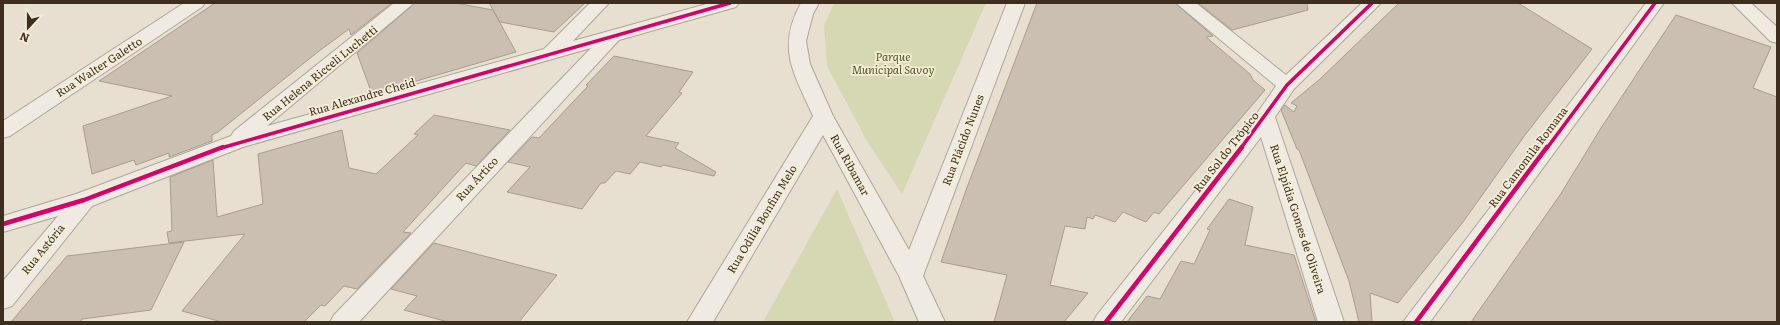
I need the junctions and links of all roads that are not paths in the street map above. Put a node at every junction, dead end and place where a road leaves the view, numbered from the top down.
1 (196, 3) edge
2 (405, 3) edge
3 (600, 3) edge
4 (730, 3) edge
5 (810, 3) edge
6 (1016, 3) edge
7 (1185, 3) edge
8 (1372, 3) edge
9 (1655, 3) edge
10 (1741, 3) edge
11 (612, 37) junction
12 (1777, 37) edge
13 (550, 54) junction
14 (1287, 85) junction
15 (823, 116) junction
16 (1265, 117) junction
17 (3, 130) edge
18 (235, 142) junction
19 (84, 200) junction
20 (3, 224) edge
21 (911, 276) junction
22 (3, 299) edge
23 (343, 322) edge
24 (700, 322) edge
25 (932, 322) edge
26 (1106, 322) edge
27 (1331, 322) edge
28 (1416, 322) edge

1 - 17 street, Rua Walter Galetto
2 - 18 street, Rua Helena Ricceli Luchetti
3 - 13 street
4 - 11 street, Rua Alexandre Cheid
5 - 15 street, Rua Ribamar
6 - 21 street, Rua Plácido Nunes
7 - 14 street
8 - 14 street, Rua Sol do Trópico
9 - 28 street, Rua Camomila Romana
10 - 12 street
11 - 13 street, Rua Alexandre Cheid
11 - 23 street, Rua Ártico
13 - 18 street, Rua Alexandre Cheid
14 - 16 street, Rua Sol do Trópico
15 - 21 street, Rua Ribamar
15 - 24 street, Rua Odília Bonfim Melo
16 - 26 street, Rua Sol do Trópico
16 - 27 street, Rua Elpídia Gomes de Oliveira
18 - 19 street, Rua Alexandre Cheid
19 - 20 street, Rua Alexandre Cheid
19 - 22 street, Rua Astória
21 - 25 street, Rua Ribamar

